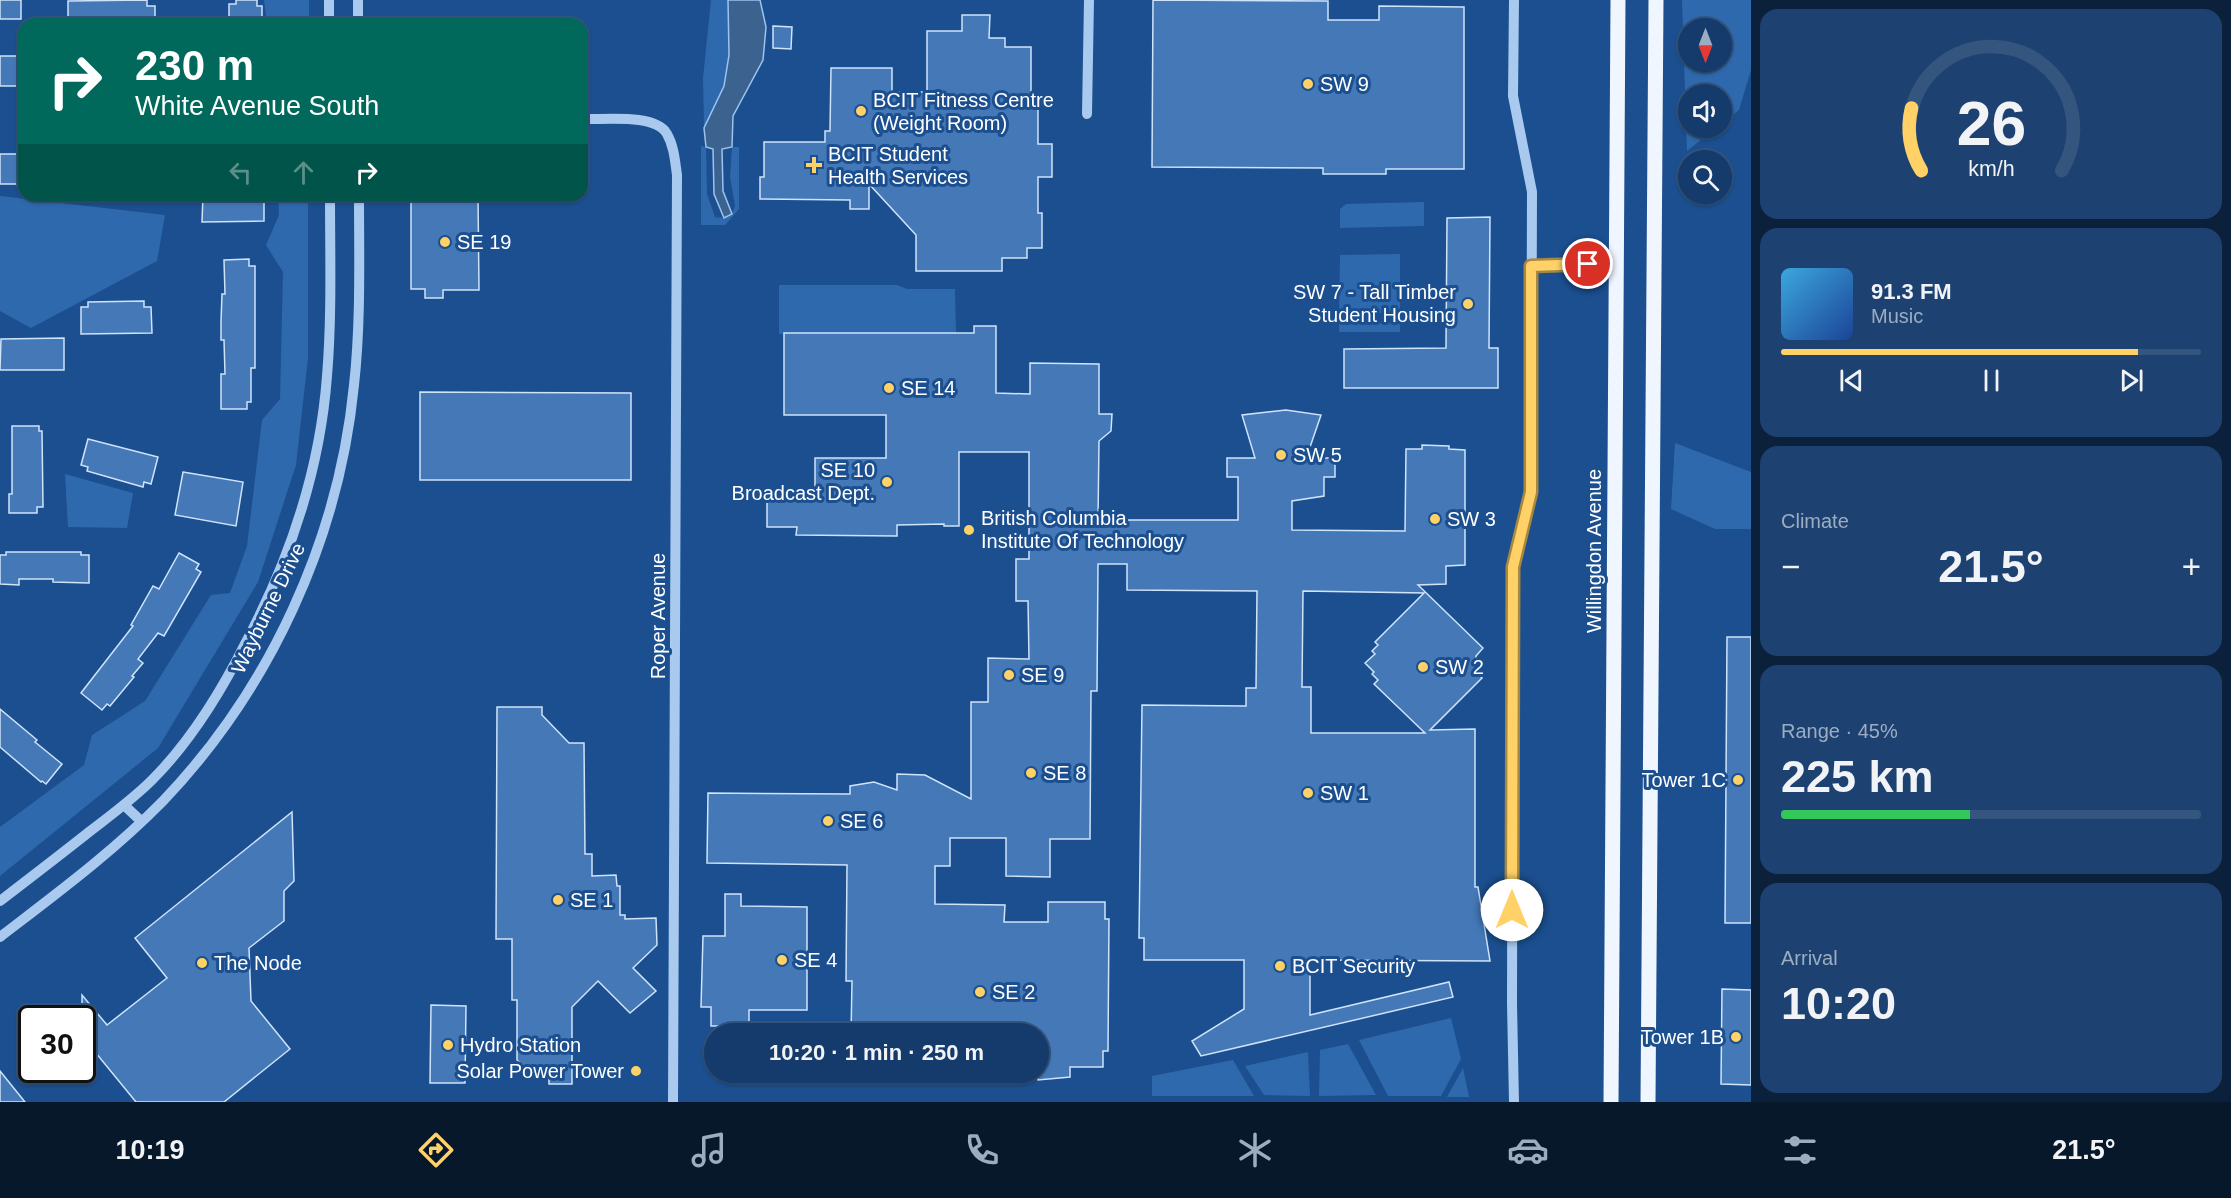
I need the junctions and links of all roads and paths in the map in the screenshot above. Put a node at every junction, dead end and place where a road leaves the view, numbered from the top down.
1 (329, 0) edge
2 (358, 0) edge
3 (1089, 0) edge
4 (1514, 0) edge
5 (1618, 0) edge
6 (1656, 0) edge
7 (329, 18) edge
8 (358, 18) edge
9 (1087, 114) dead end
10 (588, 119) edge
11 (330, 201) edge
12 (359, 201) edge
13 (1617, 265) junction
14 (1531, 266) junction
15 (124, 805) junction
16 (141, 822) junction
17 (0, 901) edge
18 (0, 938) edge
19 (673, 1102) edge
20 (1514, 1102) edge
21 (1611, 1102) edge
22 (1648, 1102) edge

1 - 7 street
2 - 8 street
3 - 9 street
4 - 14 street
5 - 13 main road, Willingdon Avenue
6 - 22 main road
10 - 19 street, Roper Avenue
11 - 15 street, Wayburne Drive
12 - 16 street, Wayburne Drive
13 - 14 street
13 - 21 main road, Willingdon Avenue
14 - 20 street
15 - 16 street
15 - 17 street, Wayburne Drive
16 - 18 street, Wayburne Drive

